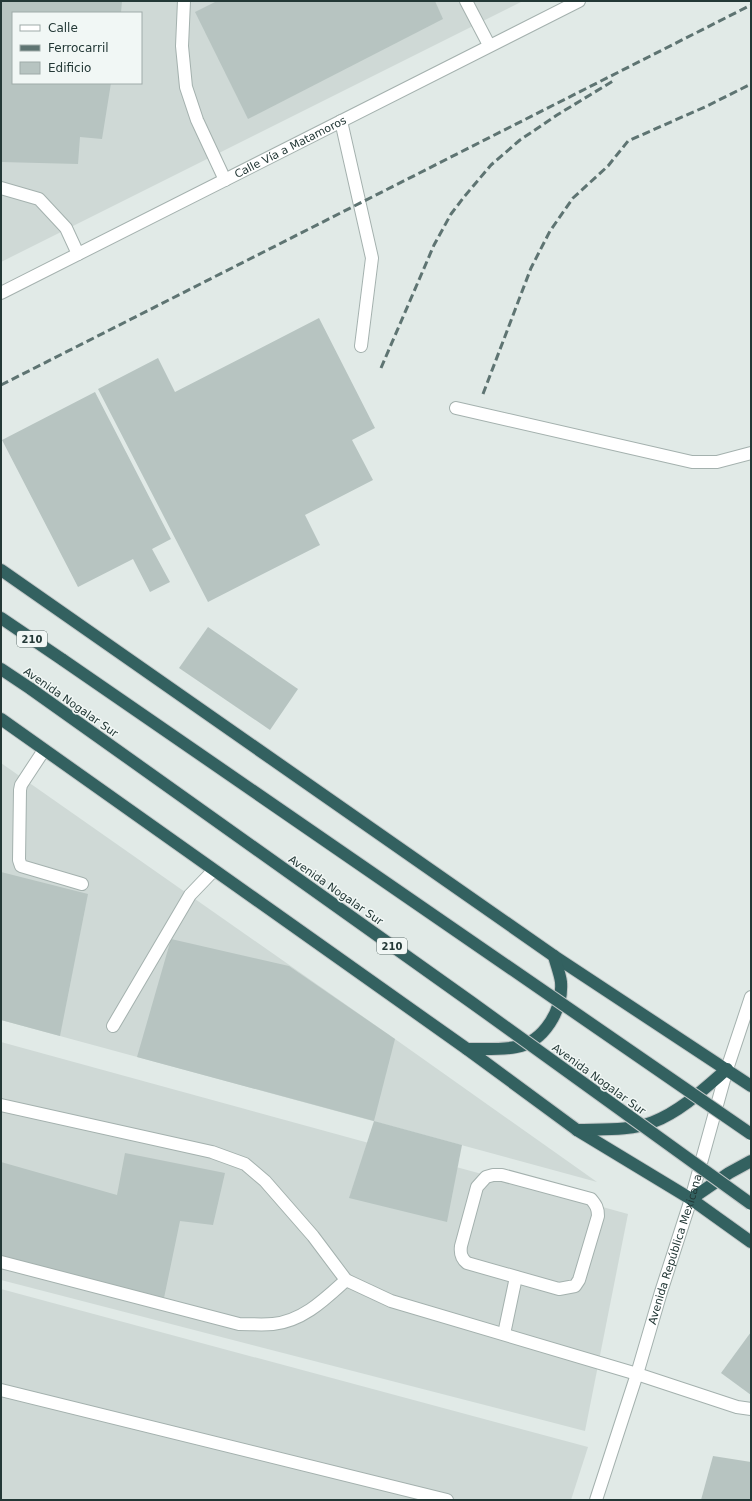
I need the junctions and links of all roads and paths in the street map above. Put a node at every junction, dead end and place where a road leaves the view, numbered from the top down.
1 (184, 1) edge
2 (466, 1) edge
3 (579, 1) edge
4 (489, 45) junction
5 (340, 121) junction
6 (225, 180) junction
7 (1, 188) edge
8 (78, 254) junction
9 (1, 292) edge
10 (361, 346) dead end
11 (456, 408) dead end
12 (751, 453) edge
13 (1, 570) edge
14 (1, 618) edge
15 (1, 669) edge
16 (1, 719) edge
17 (44, 750) junction
18 (214, 870) junction
19 (82, 884) dead end
20 (554, 956) junction
21 (751, 997) edge
22 (113, 1026) dead end
23 (467, 1049) junction
24 (727, 1069) junction
25 (751, 1086) edge
26 (1, 1104) edge
27 (577, 1130) junction
28 (751, 1134) edge
29 (751, 1162) edge
30 (691, 1199) junction
31 (751, 1204) edge
32 (751, 1242) edge
33 (1, 1262) edge
34 (516, 1277) junction
35 (346, 1280) junction
36 (504, 1334) junction
37 (637, 1374) junction
38 (1, 1390) edge
39 (751, 1409) edge
40 (447, 1500) edge
41 (596, 1500) edge

1 - 6 street
2 - 4 street
3 - 4 street, Calle Vía a Matamoros
4 - 5 street, Calle Vía a Matamoros
5 - 6 street, Calle Vía a Matamoros
5 - 10 street
6 - 8 street, Calle Vía a Matamoros
7 - 8 street
8 - 9 street, Calle Vía a Matamoros
11 - 12 street
13 - 20 highway
14 - 28 highway, 210, bridge
15 - 31 highway, Avenida Nogalar Sur / 210, bridge
16 - 17 highway
17 - 18 highway
17 - 19 street
18 - 22 street
18 - 23 highway
20 - 23 highway
20 - 24 highway
21 - 24 street, Avenida República Mexicana
23 - 27 highway
24 - 25 highway
24 - 27 highway
24 - 30 street, Avenida República Mexicana
26 - 35 street
27 - 30 highway
29 - 30 highway
30 - 32 highway
30 - 37 street, Avenida República Mexicana
33 - 35 street
34 - 34 street
34 - 36 street
35 - 36 street
36 - 37 street
37 - 39 street
37 - 41 street, Avenida República Mexicana
38 - 40 street

